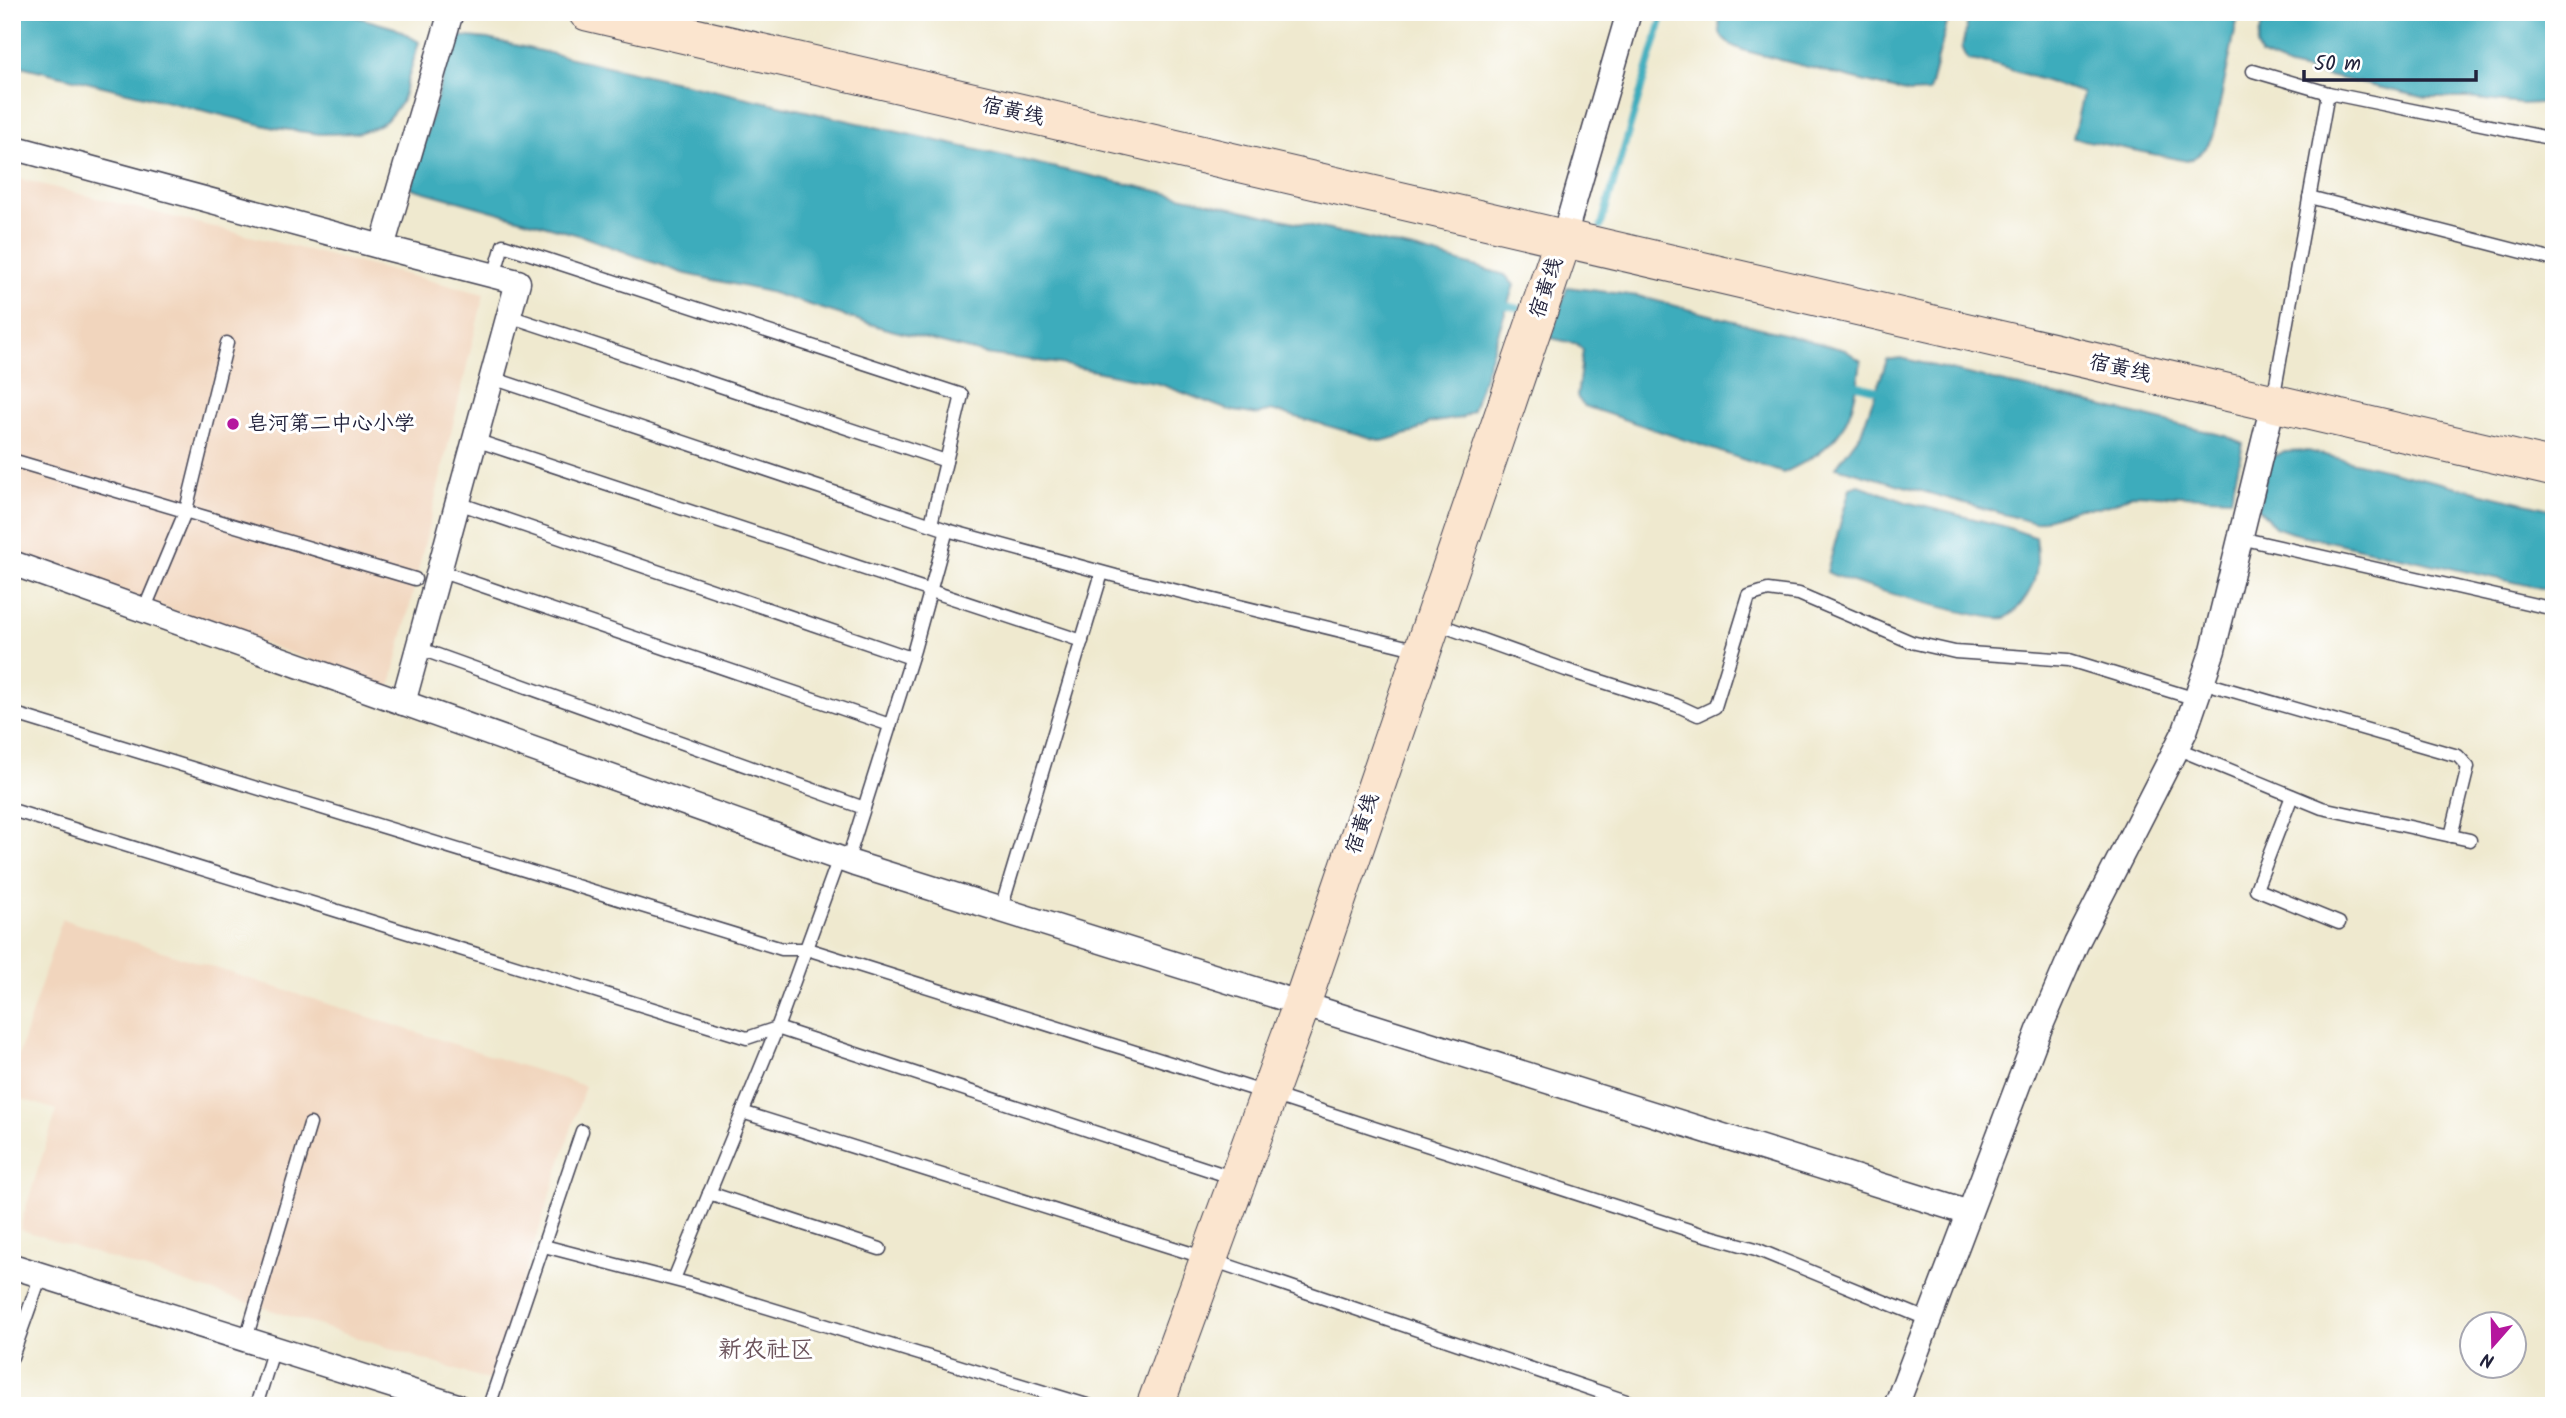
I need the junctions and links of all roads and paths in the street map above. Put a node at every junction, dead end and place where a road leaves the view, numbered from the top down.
1 (451, 12) edge
2 (587, 12) edge
3 (1629, 12) edge
4 (2253, 71) dead end
5 (2328, 93) junction
6 (2554, 139) edge
7 (12, 147) edge
8 (2309, 197) junction
9 (1563, 240) junction
10 (382, 247) junction
11 (2554, 260) edge
12 (494, 276) junction
13 (509, 316) junction
14 (227, 343) dead end
15 (492, 378) junction
16 (2273, 404) junction
17 (475, 440) junction
18 (12, 460) edge
19 (946, 461) junction
20 (2554, 468) edge
21 (458, 503) junction
22 (186, 510) junction
23 (931, 524) junction
24 (947, 530) junction
25 (2240, 538) junction
26 (12, 563) edge
27 (439, 571) junction
28 (1102, 573) junction
29 (415, 579) dead end
30 (930, 591) junction
31 (2554, 609) edge
32 (144, 610) junction
33 (1427, 637) junction
34 (1082, 641) junction
35 (418, 648) junction
36 (911, 658) junction
37 (2199, 691) junction
38 (403, 703) junction
39 (12, 713) edge
40 (890, 724) junction
41 (2176, 748) junction
42 (2292, 796) junction
43 (864, 808) junction
44 (12, 810) edge
45 (2451, 836) junction
46 (2470, 840) dead end
47 (843, 860) junction
48 (1001, 909) junction
49 (2339, 923) dead end
50 (807, 949) junction
51 (1302, 1003) junction
52 (777, 1028) junction
53 (1269, 1094) junction
54 (742, 1112) junction
55 (310, 1124) dead end
56 (582, 1131) dead end
57 (1238, 1179) junction
58 (709, 1193) junction
59 (1969, 1213) junction
60 (544, 1246) junction
61 (880, 1249) dead end
62 (1209, 1259) junction
63 (12, 1266) edge
64 (41, 1275) junction
65 (674, 1279) junction
66 (1929, 1321) junction
67 (246, 1339) junction
68 (274, 1348) junction
69 (12, 1357) edge
70 (256, 1406) edge
71 (457, 1406) edge
72 (489, 1406) edge
73 (1090, 1406) edge
74 (1156, 1406) edge
75 (1641, 1406) edge
76 (1896, 1406) edge

1 - 10 street
2 - 9 main road, 宿黄线
3 - 9 street
4 - 5 lane
5 - 6 lane
5 - 8 lane
7 - 10 street
8 - 11 lane
8 - 16 lane
9 - 16 main road, 宿黄线
9 - 33 main road, 宿黄线
10 - 12 street
12 - 13 street
12 - 19 lane
13 - 15 street
13 - 19 lane
14 - 22 lane
15 - 17 street
15 - 23 lane
16 - 20 main road, 宿黄线
16 - 25 street
17 - 21 street
17 - 30 lane
18 - 22 lane
19 - 23 lane
21 - 27 street
21 - 36 lane
22 - 29 lane
22 - 32 lane
23 - 24 lane
24 - 28 lane
24 - 30 lane
25 - 31 lane
25 - 37 street
26 - 32 street
27 - 35 street
27 - 40 lane
28 - 33 lane
28 - 34 lane
30 - 34 lane
30 - 36 lane
32 - 38 street
33 - 37 lane
33 - 51 main road, 宿黄线
34 - 48 lane
35 - 38 street
35 - 43 lane
36 - 40 lane
37 - 41 street
37 - 45 lane
38 - 47 street
39 - 50 lane
40 - 43 lane
41 - 42 lane
41 - 59 street
42 - 45 lane
42 - 49 lane
43 - 47 lane
44 - 52 lane
45 - 46 lane
47 - 48 street
47 - 50 lane
48 - 51 street
50 - 52 lane
50 - 53 lane
51 - 53 main road, 宿黄线
51 - 59 street
52 - 54 lane
52 - 57 lane
53 - 57 main road, 宿黄线
53 - 66 lane
54 - 58 lane
54 - 62 lane
55 - 67 lane
56 - 60 lane
57 - 62 main road, 宿黄线
58 - 61 lane
58 - 65 lane
59 - 66 street
60 - 65 lane
60 - 72 lane
62 - 74 main road, 宿黄线
62 - 75 lane
63 - 64 street
64 - 67 street
64 - 69 lane
65 - 73 lane
66 - 76 street
67 - 68 street
68 - 70 lane
68 - 71 street

